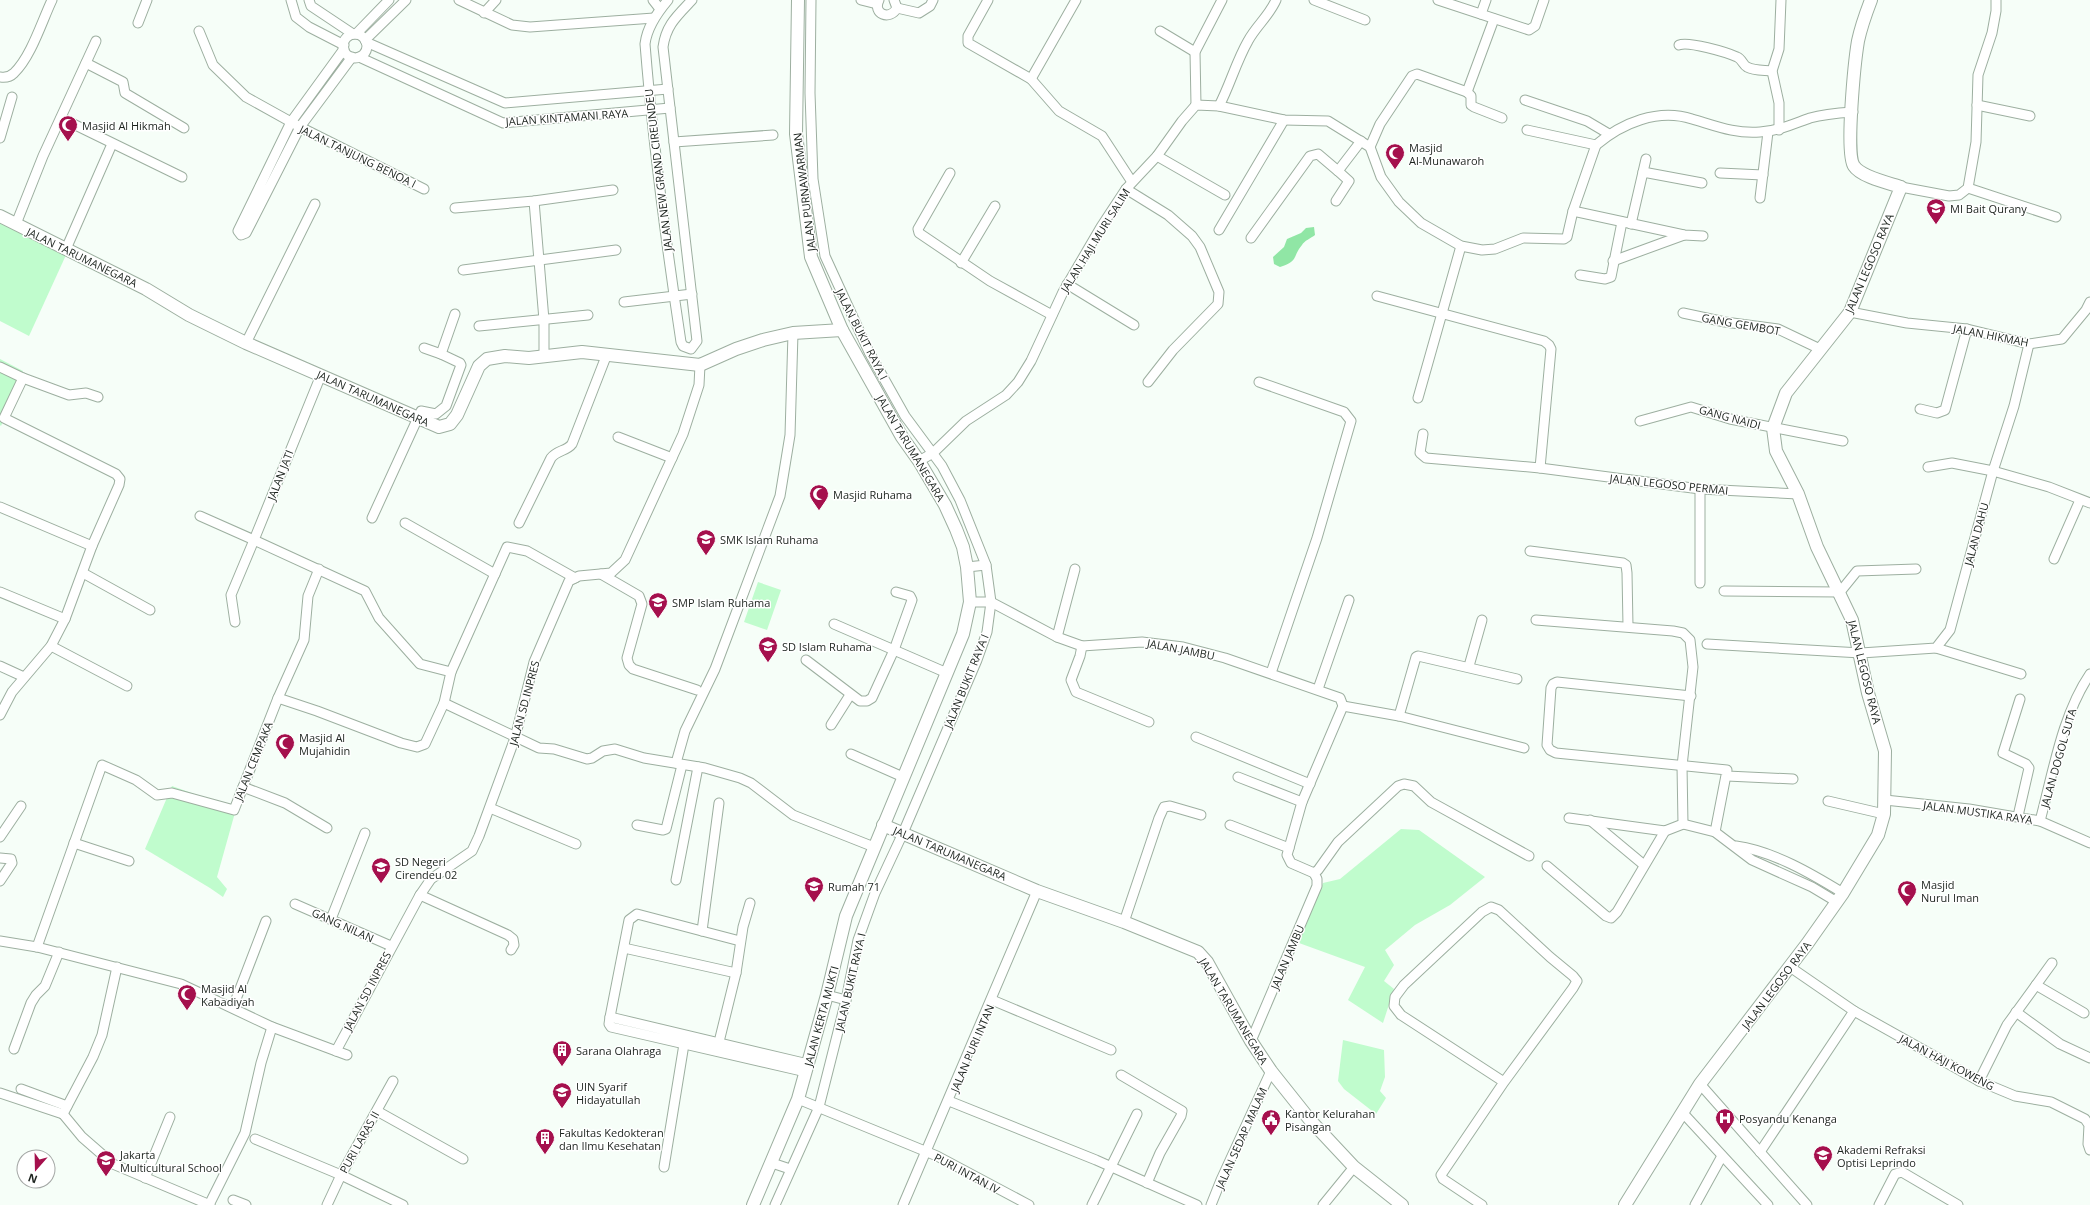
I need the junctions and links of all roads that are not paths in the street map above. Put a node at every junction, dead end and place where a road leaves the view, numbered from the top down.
1 (52, 0) edge
2 (148, 0) edge
3 (291, 0) edge
4 (309, 0) edge
5 (389, 0) edge
6 (406, 0) edge
7 (459, 0) edge
8 (496, 0) edge
9 (653, 0) edge
10 (668, 0) edge
11 (692, 0) edge
12 (798, 0) edge
13 (811, 0) edge
14 (861, 0) edge
15 (933, 0) edge
16 (988, 0) edge
17 (1076, 0) edge
18 (1222, 0) edge
19 (1276, 0) edge
20 (1314, 0) edge
21 (1441, 0) edge
22 (1486, 0) edge
23 (1544, 0) edge
24 (1781, 0) edge
25 (1871, 0) edge
26 (1996, 0) edge
27 (878, 2) edge
28 (895, 4) edge
29 (660, 8) junction
30 (484, 13) junction
31 (1481, 14) junction
32 (654, 18) junction
33 (1494, 19) junction
34 (1365, 20) dead end
35 (138, 23) dead end
36 (199, 31) dead end
37 (1160, 31) dead end
38 (355, 34) junction
39 (96, 41) dead end
40 (366, 41) junction
41 (1679, 45) dead end
42 (344, 47) junction
43 (1195, 52) junction
44 (356, 57) junction
45 (86, 63) junction
46 (1772, 71) junction
47 (0, 77) edge
48 (1031, 79) junction
49 (668, 89) junction
50 (649, 91) junction
51 (796, 91) junction
52 (1467, 92) junction
53 (810, 93) junction
54 (12, 97) dead end
55 (1525, 100) dead end
56 (1196, 105) junction
57 (1978, 105) junction
58 (1219, 106) junction
59 (670, 108) junction
60 (650, 111) junction
61 (1852, 112) junction
62 (2030, 116) dead end
63 (61, 118) junction
64 (1502, 118) dead end
65 (1284, 120) junction
66 (291, 122) junction
67 (300, 127) junction
68 (184, 128) dead end
69 (1527, 130) dead end
70 (1779, 130) junction
71 (1768, 132) junction
72 (1609, 134) junction
73 (772, 135) dead end
74 (0, 138) edge
75 (1361, 141) junction
76 (674, 142) junction
77 (112, 144) junction
78 (1596, 145) junction
79 (1370, 147) junction
80 (1158, 156) junction
81 (1646, 159) dead end
82 (1338, 170) junction
83 (1643, 172) junction
84 (950, 173) dead end
85 (1720, 173) dead end
86 (1763, 175) junction
87 (182, 178) dead end
88 (1132, 182) junction
89 (1702, 183) dead end
90 (1901, 187) junction
91 (1968, 188) junction
92 (424, 189) dead end
93 (1126, 189) junction
94 (613, 190) dead end
95 (1226, 195) dead end
96 (1760, 198) dead end
97 (534, 201) junction
98 (1336, 201) dead end
99 (315, 204) dead end
100 (995, 206) dead end
101 (455, 208) dead end
102 (1573, 211) junction
103 (0, 216) edge
104 (2056, 217) dead end
105 (1626, 223) junction
106 (16, 224) junction
107 (1219, 230) dead end
108 (1684, 235) junction
109 (1704, 236) dead end
110 (1251, 238) dead end
111 (1461, 246) junction
112 (66, 249) junction
113 (616, 250) dead end
114 (539, 260) junction
115 (1613, 261) junction
116 (961, 263) junction
117 (463, 270) dead end
118 (1580, 275) dead end
119 (1067, 284) junction
120 (692, 294) junction
121 (1377, 296) dead end
122 (675, 297) junction
123 (624, 302) dead end
124 (2089, 308) edge
125 (1850, 312) junction
126 (1441, 313) junction
127 (1683, 313) dead end
128 (455, 314) dead end
129 (588, 315) dead end
130 (1052, 315) junction
131 (544, 320) junction
132 (1134, 325) dead end
133 (479, 326) dead end
134 (1967, 329) junction
135 (842, 330) junction
136 (793, 332) junction
137 (246, 343) junction
138 (2029, 344) junction
139 (424, 348) dead end
140 (1820, 349) junction
141 (441, 354) junction
142 (607, 354) junction
143 (544, 357) junction
144 (700, 365) junction
145 (0, 368) edge
146 (321, 375) junction
147 (23, 378) junction
148 (1148, 382) dead end
149 (1259, 382) dead end
150 (98, 397) dead end
151 (1418, 398) dead end
152 (1920, 409) dead end
153 (417, 419) junction
154 (1, 420) edge
155 (1640, 421) dead end
156 (1773, 428) junction
157 (1422, 434) dead end
158 (618, 437) dead end
159 (1843, 441) dead end
160 (927, 457) junction
161 (672, 458) junction
162 (1928, 467) dead end
163 (1540, 468) junction
164 (1993, 472) junction
165 (1700, 489) junction
166 (1798, 494) junction
167 (2080, 500) junction
168 (2090, 503) edge
169 (0, 507) edge
170 (200, 516) dead end
171 (372, 518) dead end
172 (519, 522) dead end
173 (405, 523) dead end
174 (254, 540) junction
175 (92, 546) junction
176 (1530, 551) dead end
177 (2054, 559) dead end
178 (986, 565) junction
179 (967, 567) junction
180 (319, 569) junction
181 (1075, 569) dead end
182 (1916, 569) dead end
183 (83, 573) junction
184 (495, 574) junction
185 (601, 574) junction
186 (575, 578) junction
187 (1700, 583) dead end
188 (1724, 591) dead end
189 (0, 592) edge
190 (896, 592) dead end
191 (1840, 592) junction
192 (1349, 600) dead end
193 (973, 602) junction
194 (988, 602) junction
195 (150, 610) dead end
196 (65, 619) junction
197 (1482, 620) dead end
198 (1536, 620) dead end
199 (235, 622) dead end
200 (834, 624) dead end
201 (1628, 626) junction
202 (1057, 637) junction
203 (1707, 644) dead end
204 (50, 646) junction
205 (1082, 646) junction
206 (1936, 648) junction
207 (894, 650) junction
208 (1861, 653) junction
209 (806, 660) dead end
210 (0, 666) edge
211 (1469, 666) junction
212 (451, 672) junction
213 (947, 673) junction
214 (1271, 673) junction
215 (2021, 674) dead end
216 (2090, 674) edge
217 (24, 677) junction
218 (1517, 679) dead end
219 (127, 686) dead end
220 (1318, 689) junction
221 (697, 690) dead end
222 (850, 695) junction
223 (1691, 696) junction
224 (278, 698) junction
225 (2020, 699) dead end
226 (444, 703) junction
227 (1343, 706) junction
228 (0, 715) edge
229 (1399, 716) junction
230 (1149, 722) dead end
231 (831, 725) dead end
232 (515, 738) junction
233 (1196, 738) dead end
234 (1524, 748) dead end
235 (851, 754) dead end
236 (679, 764) junction
237 (1682, 766) junction
238 (698, 767) junction
239 (1727, 776) junction
240 (903, 777) junction
241 (1238, 777) dead end
242 (1793, 779) dead end
243 (1310, 784) junction
244 (243, 787) junction
245 (1885, 800) junction
246 (1828, 801) dead end
247 (1302, 802) junction
248 (718, 804) dead end
249 (21, 806) dead end
250 (490, 808) junction
251 (1884, 814) junction
252 (1201, 815) dead end
253 (2018, 816) junction
254 (1569, 818) dead end
255 (1590, 820) junction
256 (2040, 821) junction
257 (1683, 824) junction
258 (637, 825) dead end
259 (1230, 825) dead end
260 (327, 828) dead end
261 (893, 829) junction
262 (1665, 830) junction
263 (1715, 832) junction
264 (365, 833) dead end
265 (0, 837) edge
266 (2090, 843) edge
267 (74, 844) junction
268 (576, 844) dead end
269 (1736, 846) junction
270 (874, 847) junction
271 (1289, 848) junction
272 (1529, 856) dead end
273 (0, 858) edge
274 (129, 861) dead end
275 (1644, 865) junction
276 (1547, 866) dead end
277 (1314, 873) junction
278 (676, 880) dead end
279 (0, 881) edge
280 (1037, 891) junction
281 (420, 895) junction
282 (1836, 897) junction
283 (750, 903) dead end
284 (295, 904) dead end
285 (331, 919) junction
286 (266, 921) dead end
287 (1124, 922) junction
288 (702, 931) junction
289 (0, 941) edge
290 (740, 941) junction
291 (391, 946) junction
292 (37, 947) junction
293 (624, 948) junction
294 (511, 950) dead end
295 (59, 952) junction
296 (2052, 963) dead end
297 (117, 967) junction
298 (1790, 967) junction
299 (736, 974) junction
300 (2036, 985) junction
301 (827, 995) junction
302 (846, 1000) junction
303 (992, 1000) junction
304 (233, 1007) junction
305 (1854, 1011) junction
306 (2016, 1012) junction
307 (2084, 1013) dead end
308 (272, 1026) junction
309 (685, 1039) junction
310 (1251, 1041) junction
311 (718, 1048) junction
312 (14, 1050) dead end
313 (1111, 1050) dead end
314 (336, 1051) junction
315 (347, 1055) dead end
316 (2090, 1058) edge
317 (807, 1068) junction
318 (1271, 1071) junction
319 (1121, 1074) dead end
320 (393, 1081) dead end
321 (1979, 1081) junction
322 (1504, 1082) junction
323 (1700, 1084) junction
324 (21, 1089) dead end
325 (0, 1093) edge
326 (798, 1099) junction
327 (949, 1101) junction
328 (819, 1107) junction
329 (65, 1110) junction
330 (377, 1111) junction
331 (1682, 1112) junction
332 (1137, 1114) dead end
333 (170, 1117) dead end
334 (255, 1139) dead end
335 (2090, 1150) edge
336 (927, 1152) junction
337 (1760, 1152) junction
338 (1722, 1156) junction
339 (463, 1159) dead end
340 (772, 1163) junction
341 (664, 1167) dead end
342 (1354, 1167) junction
343 (1111, 1168) junction
344 (790, 1169) junction
345 (341, 1175) junction
346 (145, 1178) junction
347 (1146, 1183) junction
348 (233, 1200) dead end
349 (210, 1205) edge
350 (246, 1205) edge
351 (327, 1205) edge
352 (403, 1205) edge
353 (753, 1205) edge
354 (775, 1205) edge
355 (903, 1205) edge
356 (1029, 1205) edge
357 (1092, 1205) edge
358 (1197, 1205) edge
359 (1211, 1205) edge
360 (1323, 1205) edge
361 (1402, 1205) edge
362 (1482, 1205) edge
363 (1625, 1205) edge
364 (1695, 1205) edge
365 (1768, 1205) edge
366 (1807, 1205) edge
367 (1879, 1205) edge
368 (1958, 1205) edge

1 - 47 street
2 - 35 street
3 - 42 street
4 - 38 street
5 - 38 street
6 - 40 street
7 - 30 street
8 - 30 street
9 - 29 street
10 - 29 street, JALAN NEW GRAND CIREUNDEU
11 - 49 street
12 - 51 street, JALAN PURNAWARMAN
13 - 53 street, JALAN BUKIT RAYA I
14 - 27 street
15 - 28 street
16 - 48 street
17 - 48 street
18 - 43 street
19 - 58 street
20 - 34 street
21 - 31 street
22 - 31 street
23 - 33 street
24 - 46 street
25 - 61 street
26 - 57 street
27 - 28 street
29 - 32 street, JALAN NEW GRAND CIREUNDEU
30 - 32 street
31 - 33 street
32 - 50 street, JALAN NEW GRAND CIREUNDEU
33 - 52 street
36 - 66 street, JALAN TANJUNG BENOA I
37 - 43 street
38 - 40 street
38 - 42 street
39 - 45 street
40 - 44 street
40 - 50 street, JALAN KINTAMANI RAYA
41 - 46 street
42 - 44 street
42 - 66 street
43 - 56 street
44 - 60 street, JALAN KINTAMANI RAYA
44 - 67 street
45 - 63 street
45 - 68 street
46 - 70 street
48 - 88 street
49 - 50 street, JALAN KINTAMANI RAYA
49 - 59 street
50 - 60 street, JALAN NEW GRAND CIREUNDEU
51 - 53 street
51 - 135 street, JALAN PURNAWARMAN
52 - 64 street
52 - 79 street
53 - 160 street, JALAN BUKIT RAYA I
54 - 74 street
55 - 72 street
56 - 58 street
56 - 80 street, JALAN HAJI MURI SALIM
57 - 62 street
57 - 91 street
58 - 65 street
59 - 60 street, JALAN KINTAMANI RAYA
59 - 76 street
60 - 122 street, JALAN NEW GRAND CIREUNDEU
61 - 70 street
61 - 90 street
63 - 77 street
63 - 106 street
65 - 75 street
65 - 107 street
66 - 67 street, JALAN TANJUNG BENOA I
66 - 67 street
67 - 92 street, JALAN TANJUNG BENOA I
69 - 78 street
70 - 71 street
71 - 72 street
71 - 86 street
72 - 78 street
73 - 76 street
75 - 79 street
75 - 82 street
76 - 120 street
77 - 87 street
77 - 112 street
78 - 102 street
79 - 111 street
80 - 88 street, JALAN HAJI MURI SALIM
80 - 95 street
81 - 83 street
82 - 98 street
82 - 110 street
83 - 89 street
83 - 105 street
84 - 116 street
85 - 86 street
86 - 96 street
88 - 93 street, JALAN HAJI MURI SALIM
90 - 91 street
90 - 125 street, JALAN LEGOSO RAYA
91 - 104 street
93 - 119 street, JALAN HAJI MURI SALIM
93 - 148 street
94 - 97 street
97 - 101 street
97 - 114 street
99 - 137 street
100 - 116 street
102 - 105 street
102 - 111 street
103 - 106 street, JALAN TARUMANEGARA
105 - 108 street
105 - 115 street
106 - 112 street, JALAN TARUMANEGARA
108 - 109 street
108 - 115 street
111 - 126 street
112 - 137 street, JALAN TARUMANEGARA
113 - 114 street
114 - 117 street
114 - 131 street
115 - 118 street
116 - 130 street
119 - 130 street, JALAN HAJI MURI SALIM
119 - 132 street
120 - 122 street
120 - 122 street, JALAN NEW GRAND CIREUNDEU
121 - 126 street
122 - 123 street
124 - 138 street, JALAN HIKMAH
125 - 134 street, JALAN HIKMAH
125 - 140 street, JALAN LEGOSO RAYA
126 - 151 street
126 - 163 street
127 - 140 street, GANG GEMBOT
128 - 141 street
129 - 131 street
130 - 160 street, JALAN HAJI MURI SALIM
131 - 133 street
131 - 143 street
134 - 138 street, JALAN HIKMAH
134 - 152 street
135 - 136 street
135 - 160 street, JALAN TARUMANEGARA
136 - 144 street
136 - 236 street
137 - 146 street, JALAN TARUMANEGARA
138 - 164 street, JALAN DAHU
139 - 141 street
140 - 156 street, JALAN LEGOSO RAYA
141 - 153 street
142 - 143 street, JALAN TARUMANEGARA
142 - 144 street, JALAN TARUMANEGARA
142 - 172 street
143 - 153 street, JALAN TARUMANEGARA
144 - 161 street
145 - 147 street
146 - 153 street, JALAN TARUMANEGARA
146 - 174 street, JALAN JATI
147 - 150 street
147 - 154 street
149 - 214 street
153 - 171 street
154 - 175 street
155 - 156 street, GANG NAIDI
156 - 159 street, GANG NAIDI
156 - 166 street, JALAN LEGOSO RAYA
157 - 163 street, JALAN LEGOSO PERMAI
158 - 161 street
160 - 178 street, JALAN BUKIT RAYA I
160 - 179 street, JALAN TARUMANEGARA
161 - 185 street
162 - 164 street
163 - 165 street, JALAN LEGOSO PERMAI
164 - 167 street
164 - 206 street, JALAN DAHU
165 - 166 street, JALAN LEGOSO PERMAI
165 - 187 street
166 - 191 street, JALAN LEGOSO RAYA
167 - 168 street
167 - 177 street
169 - 175 street
170 - 174 street
173 - 184 street
174 - 180 street
174 - 199 street, JALAN JATI
175 - 183 street
176 - 201 street
178 - 179 street
178 - 194 street, JALAN BUKIT RAYA I
179 - 193 street, JALAN TARUMANEGARA
180 - 212 street
180 - 224 street, JALAN CEMPAKA
181 - 202 street
182 - 191 street
183 - 195 street
183 - 196 street
184 - 186 street
184 - 212 street
185 - 186 street
185 - 221 street
186 - 232 street, JALAN SD INPRES
188 - 191 street
189 - 196 street
190 - 207 street
191 - 208 street, JALAN LEGOSO RAYA
192 - 220 street
193 - 194 street
193 - 213 street, JALAN TARUMANEGARA
194 - 202 street, JALAN JAMBU
194 - 261 street, JALAN BUKIT RAYA I
196 - 204 street
197 - 211 street
198 - 201 street
200 - 207 street
201 - 223 street
202 - 205 street, JALAN JAMBU
203 - 208 street
204 - 217 street
204 - 219 street
205 - 214 street, JALAN JAMBU
205 - 230 street
206 - 208 street
206 - 215 street
207 - 213 street
207 - 222 street
208 - 245 street, JALAN LEGOSO RAYA
209 - 222 street
210 - 217 street
211 - 218 street
211 - 229 street
212 - 226 street
213 - 240 street, JALAN TARUMANEGARA
214 - 220 street, JALAN JAMBU
216 - 256 street, JALAN DOGOL SUTA
217 - 228 street
220 - 227 street, JALAN JAMBU
222 - 231 street
223 - 237 street
223 - 237 street
224 - 226 street
224 - 244 street, JALAN CEMPAKA
225 - 253 street
226 - 232 street
227 - 229 street
227 - 243 street
229 - 234 street
232 - 236 street
232 - 250 street, JALAN SD INPRES
233 - 243 street
235 - 240 street
236 - 238 street
236 - 258 street
237 - 239 street
237 - 257 street
238 - 270 street
238 - 278 street
239 - 242 street
239 - 263 street
240 - 261 street, JALAN TARUMANEGARA
241 - 247 street
243 - 247 street
244 - 260 street
244 - 267 street, JALAN CEMPAKA
245 - 251 street, JALAN LEGOSO RAYA
245 - 253 street, JALAN MUSTIKA RAYA
246 - 251 street
247 - 271 street
248 - 288 street
249 - 265 street
250 - 268 street
250 - 281 street, JALAN SD INPRES
251 - 282 street, JALAN LEGOSO RAYA
252 - 287 street
253 - 256 street, JALAN MUSTIKA RAYA
254 - 255 street
255 - 262 street
255 - 275 street
256 - 266 street, JALAN MUSTIKA RAYA
257 - 262 street
257 - 263 street
259 - 271 street
261 - 270 street, JALAN KERTA MUKTI
261 - 280 street, JALAN TARUMANEGARA
261 - 302 street, JALAN BUKIT RAYA I
262 - 275 street
263 - 269 street
264 - 285 street
267 - 274 street
267 - 292 street, JALAN CEMPAKA
269 - 282 street
269 - 282 street
270 - 301 street, JALAN KERTA MUKTI
271 - 277 street
272 - 277 street
273 - 279 street
275 - 276 street
277 - 310 street, JALAN JAMBU
280 - 287 street, JALAN TARUMANEGARA
280 - 303 street, JALAN PURI INTAN
281 - 291 street, JALAN SD INPRES
281 - 294 street
282 - 298 street, JALAN LEGOSO RAYA
283 - 290 street
284 - 285 street, GANG NILAN
285 - 291 street, GANG NILAN
286 - 304 street
287 - 310 street, JALAN TARUMANEGARA
288 - 290 street
288 - 293 street
289 - 292 street
290 - 299 street
291 - 314 street, JALAN SD INPRES
292 - 295 street
293 - 299 street
293 - 309 street
295 - 297 street
295 - 312 street
296 - 300 street
297 - 304 street
297 - 329 street
298 - 305 street, JALAN HAJI KOWENG
298 - 323 street, JALAN LEGOSO RAYA
299 - 311 street
300 - 306 street
300 - 307 street
301 - 302 street
301 - 317 street, JALAN KERTA MUKTI
302 - 328 street, JALAN BUKIT RAYA I
303 - 313 street
303 - 327 street, JALAN PURI INTAN
304 - 308 street
305 - 321 street, JALAN HAJI KOWENG
305 - 337 street
306 - 316 street
306 - 321 street
308 - 314 street
308 - 349 street
309 - 311 street
309 - 341 street
310 - 318 street, JALAN TARUMANEGARA
311 - 317 street
314 - 315 street
317 - 326 street, JALAN KERTA MUKTI
318 - 342 street, JALAN TARUMANEGARA
318 - 359 street, JALAN SEDAP MALAM
319 - 347 street
320 - 330 street, PURI LARAS II
321 - 335 street, JALAN HAJI KOWENG
322 - 322 street
322 - 362 street
323 - 331 street, JALAN LEGOSO RAYA
323 - 337 street
324 - 329 street
325 - 329 street
326 - 328 street, PURI INTAN IV
326 - 340 street, JALAN KERTA MUKTI
327 - 336 street, JALAN PURI INTAN
327 - 343 street
328 - 336 street, PURI INTAN IV
328 - 344 street, JALAN BUKIT RAYA I
329 - 346 street
330 - 339 street
330 - 345 street, PURI LARAS II
331 - 338 street
331 - 363 street, JALAN LEGOSO RAYA
332 - 343 street
333 - 346 street
334 - 345 street
336 - 355 street, JALAN PURI INTAN
336 - 356 street, PURI INTAN IV
337 - 366 street
338 - 364 street
338 - 365 street
340 - 344 street
340 - 353 street, JALAN KERTA MUKTI
342 - 360 street
342 - 361 street, JALAN TARUMANEGARA
343 - 347 street
343 - 357 street
344 - 354 street, JALAN BUKIT RAYA I
345 - 351 street, PURI LARAS II
345 - 352 street
346 - 349 street
347 - 358 street
348 - 350 street
367 - 368 street

